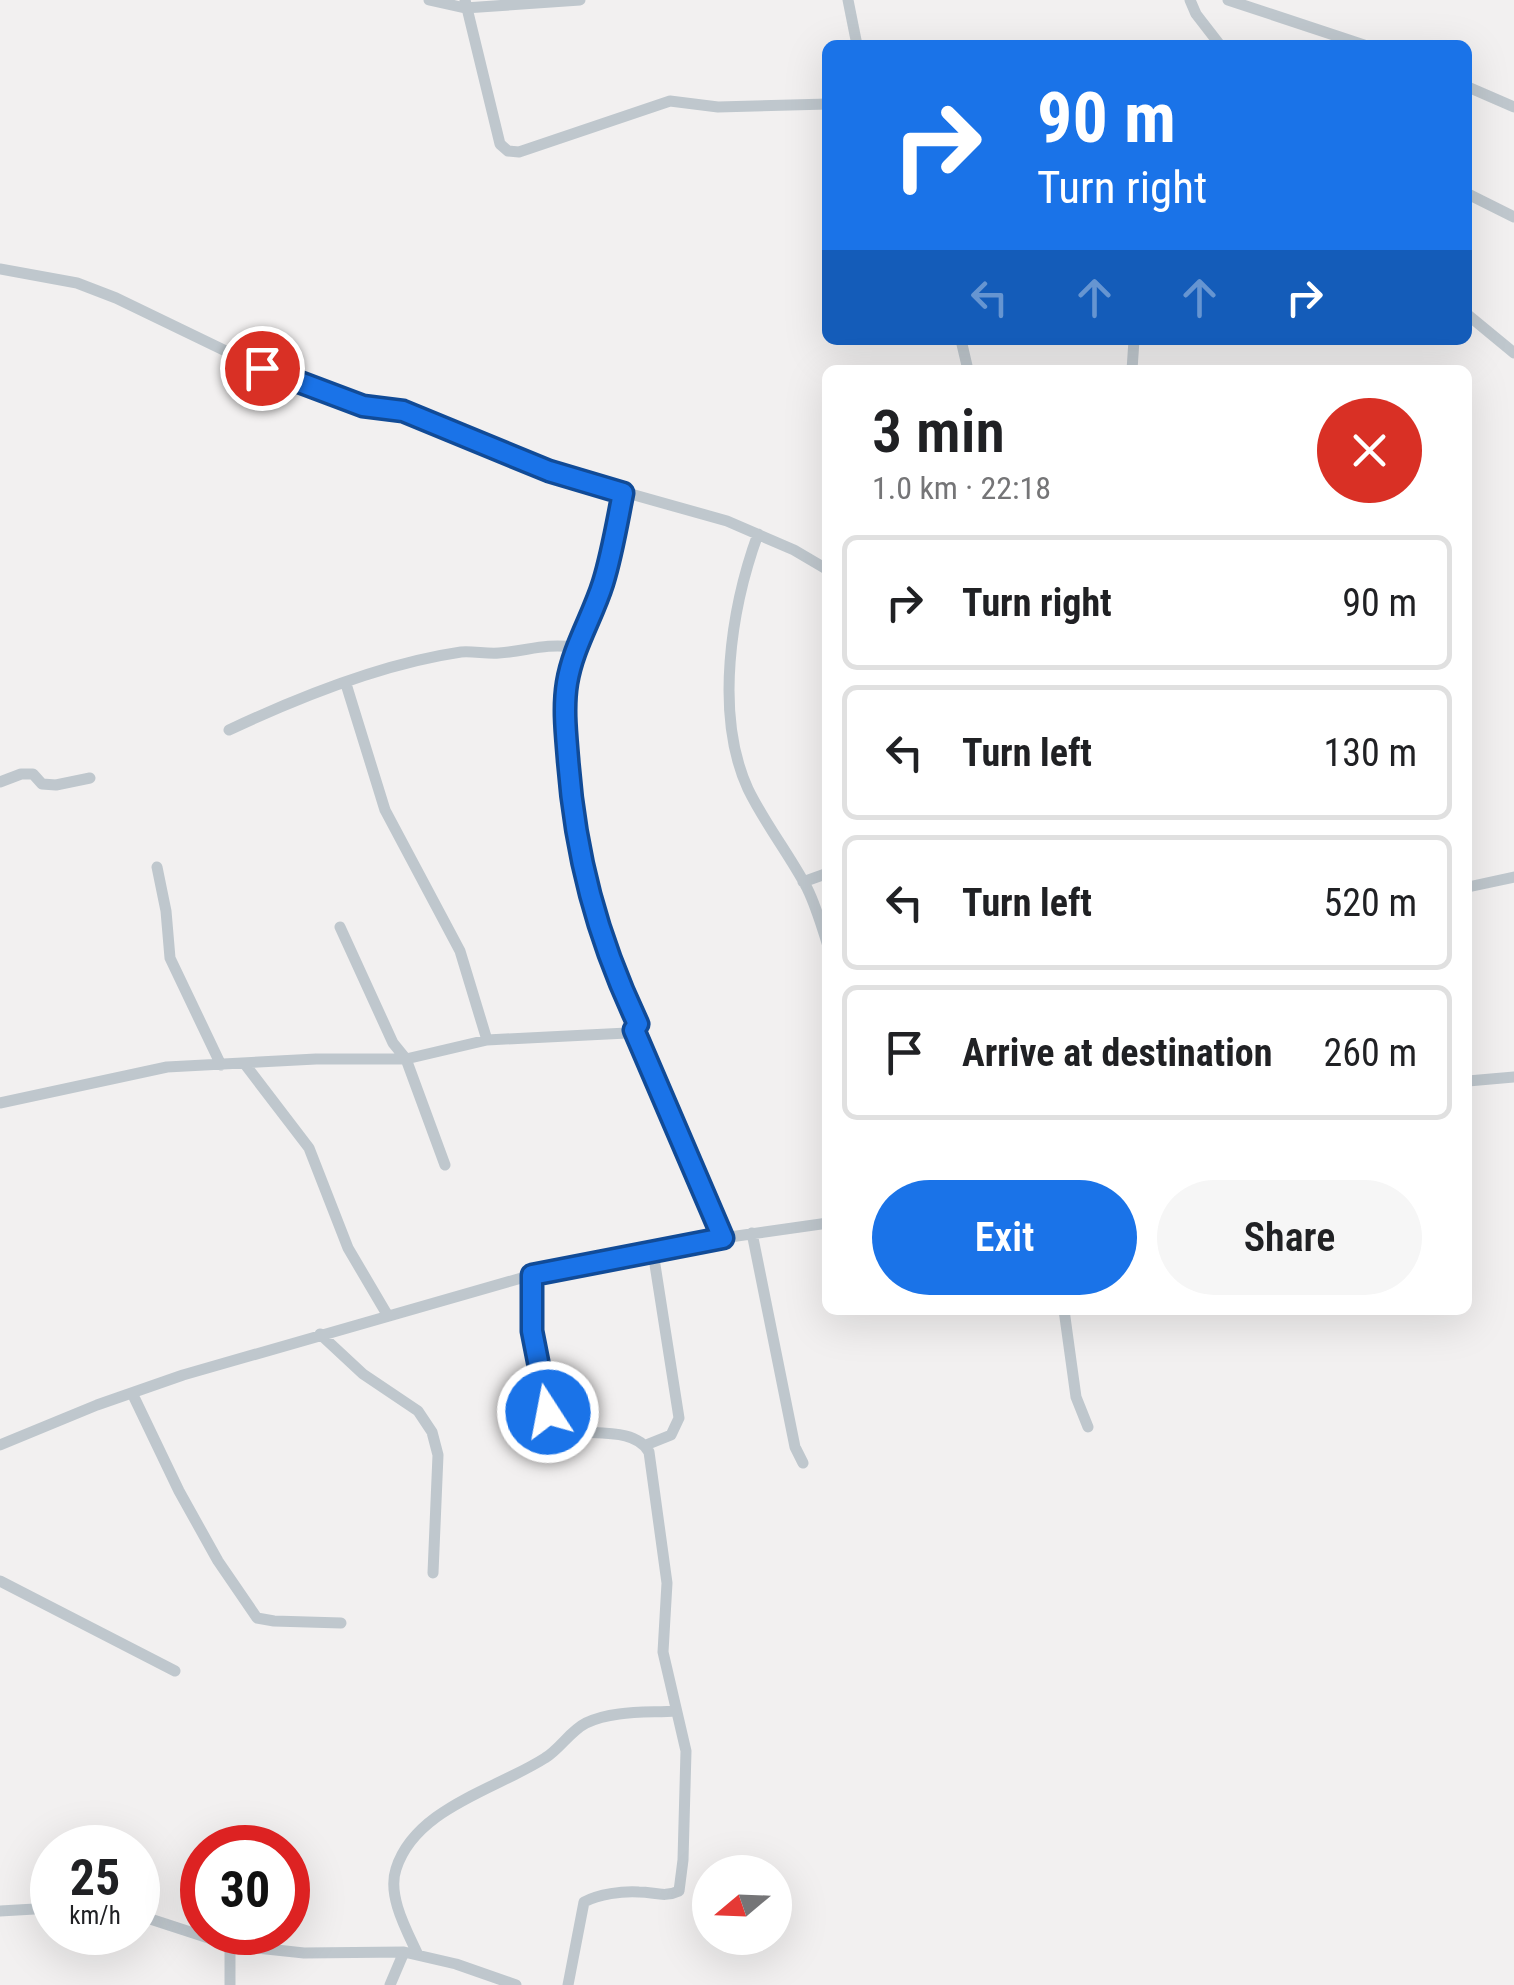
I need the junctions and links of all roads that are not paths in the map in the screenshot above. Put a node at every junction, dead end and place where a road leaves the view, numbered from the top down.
1 (429, 0) edge
2 (580, 0) edge
3 (848, 0) edge
4 (1190, 0) edge
5 (1228, 0) edge
6 (465, 4) edge
7 (856, 40) edge
8 (1216, 40) edge
9 (1349, 40) edge
10 (1472, 89) edge
11 (822, 104) edge
12 (1514, 106) edge
13 (1472, 196) edge
14 (1514, 217) edge
15 (0, 269) edge
16 (1472, 318) edge
17 (1514, 353) edge
18 (623, 493) junction
19 (758, 534) junction
20 (822, 567) edge
21 (575, 648) junction
22 (346, 684) junction
23 (228, 730) dead end
24 (90, 778) dead end
25 (0, 782) edge
26 (157, 867) dead end
27 (822, 876) edge
28 (1514, 877) edge
29 (803, 882) junction
30 (1472, 886) edge
31 (340, 927) dead end
32 (822, 931) edge
33 (634, 1030) junction
34 (487, 1040) junction
35 (406, 1059) junction
36 (244, 1063) junction
37 (221, 1064) junction
38 (1514, 1077) edge
39 (1472, 1081) edge
40 (0, 1103) edge
41 (445, 1165) dead end
42 (822, 1225) edge
43 (752, 1233) junction
44 (723, 1238) junction
45 (653, 1252) junction
46 (532, 1275) junction
47 (1065, 1315) edge
48 (388, 1316) junction
49 (320, 1334) junction
50 (133, 1394) junction
51 (1088, 1427) dead end
52 (0, 1445) edge
53 (646, 1445) junction
54 (802, 1462) dead end
55 (433, 1573) dead end
56 (0, 1581) edge
57 (342, 1622) dead end
58 (174, 1671) dead end
59 (676, 1711) junction
60 (30, 1909) edge
61 (0, 1911) edge
62 (310, 1952) edge
63 (404, 1952) junction
64 (230, 1955) edge
65 (418, 1955) junction
66 (230, 1985) edge
67 (390, 1985) edge
68 (516, 1985) edge
69 (568, 1985) edge

1 - 6 street
2 - 6 street
3 - 7 street
4 - 8 street
5 - 9 street
6 - 11 street
10 - 12 street
13 - 14 street
15 - 18 street
16 - 17 street
18 - 19 street
18 - 21 street
19 - 20 street
19 - 29 street
21 - 22 street
21 - 33 street
22 - 23 street
22 - 34 street
24 - 25 street
26 - 37 street
27 - 29 street
28 - 30 street
29 - 32 street
31 - 35 street
33 - 34 street
33 - 44 street
34 - 35 street
35 - 36 street
35 - 41 street
36 - 37 street
36 - 48 street
37 - 40 street
38 - 39 street
42 - 43 street
43 - 44 street
43 - 54 street
44 - 45 street
45 - 46 street
45 - 53 street
46 - 48 street
46 - 53 street
47 - 51 street
48 - 49 street
49 - 50 street
49 - 55 street
50 - 52 street
50 - 57 street
53 - 59 street
56 - 58 street
59 - 65 street
59 - 69 street
60 - 61 street
62 - 63 street
63 - 65 street
63 - 67 street
64 - 66 street
65 - 68 street

